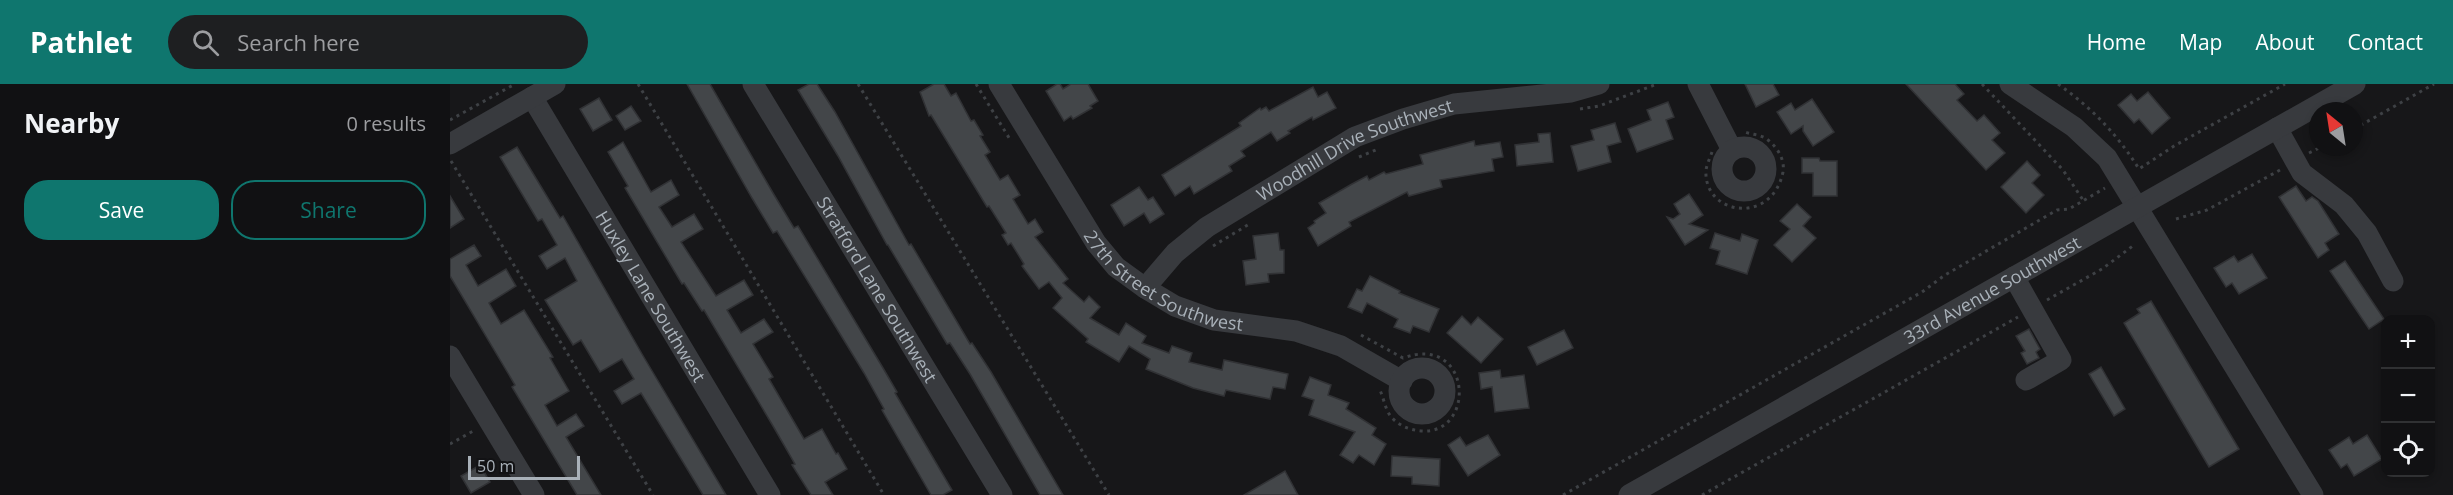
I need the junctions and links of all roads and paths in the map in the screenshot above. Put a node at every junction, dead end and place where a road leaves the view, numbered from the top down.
1 (515, 84) edge
2 (555, 84) edge
3 (638, 84) edge
4 (753, 84) edge
5 (858, 84) edge
6 (976, 84) edge
7 (999, 84) edge
8 (1599, 84) edge
9 (1657, 84) edge
10 (1698, 84) edge
11 (1982, 84) edge
12 (2010, 84) edge
13 (2058, 84) edge
14 (2285, 84) edge
15 (2355, 84) edge
16 (2434, 84) edge
17 (532, 97) junction
18 (1579, 110) dead end
19 (450, 120) edge
20 (2363, 124) edge
21 (2277, 128) junction
22 (1011, 141) dead end
23 (450, 144) edge
24 (1388, 145) dead end
25 (1732, 150) dead end
26 (2309, 153) edge
27 (1356, 159) dead end
28 (450, 160) edge
29 (2295, 161) junction
30 (2105, 188) dead end
31 (2083, 201) junction
32 (2136, 208) junction
33 (1260, 217) dead end
34 (2176, 219) dead end
35 (2134, 244) dead end
36 (1213, 247) dead end
37 (2014, 277) junction
38 (2393, 281) dead end
39 (1145, 288) junction
40 (2032, 309) junction
41 (1355, 333) dead end
42 (450, 356) edge
43 (2026, 380) dead end
44 (1402, 381) dead end
45 (1377, 384) dead end
46 (489, 421) junction
47 (450, 444) edge
48 (534, 495) edge
49 (653, 495) edge
50 (770, 495) edge
51 (884, 495) edge
52 (1002, 495) edge
53 (1109, 495) edge
54 (1563, 495) edge
55 (1629, 495) edge
56 (1702, 495) edge
57 (2313, 495) edge

1 - 19 path
2 - 17 street
3 - 51 path
4 - 52 street, Stratford Lane Southwest
5 - 53 path
6 - 22 path
7 - 39 street, 27th Street Southwest
8 - 39 street, Woodhill Drive Southwest
9 - 18 path
10 - 25 street
11 - 31 path
12 - 32 street
13 - 14 path
15 - 21 street, 33rd Avenue Southwest
16 - 20 path
17 - 23 street
17 - 50 street, Huxley Lane Southwest
21 - 29 street
21 - 32 street, 33rd Avenue Southwest
24 - 27 path
26 - 29 path
28 - 49 path
29 - 34 path
29 - 38 street
30 - 31 path
31 - 54 path
32 - 37 street, 33rd Avenue Southwest
32 - 57 street
33 - 36 path
35 - 40 path
37 - 40 street
37 - 55 street, 33rd Avenue Southwest
39 - 44 street, 27th Street Southwest
40 - 43 street
40 - 56 path
41 - 45 path
42 - 46 street
46 - 47 path
46 - 48 street

